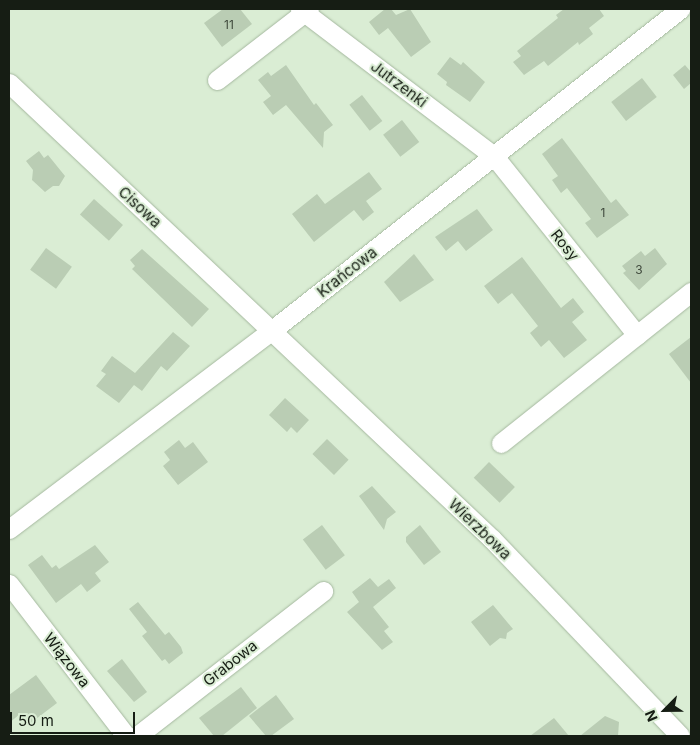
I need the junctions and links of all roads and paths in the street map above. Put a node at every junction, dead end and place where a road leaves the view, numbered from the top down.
1 (680, 9) edge
2 (304, 10) edge
3 (217, 80) dead end
4 (9, 83) edge
5 (494, 156) junction
6 (691, 292) edge
7 (271, 331) junction
8 (637, 334) junction
9 (500, 444) dead end
10 (9, 530) edge
11 (9, 584) edge
12 (323, 591) dead end
13 (126, 736) edge
14 (137, 736) edge
15 (680, 736) edge

1 - 5 street, Krańcowa
2 - 3 street, Jutrzenki
2 - 5 street, Jutrzenki
4 - 7 street, Cisowa
5 - 7 street, Krańcowa
5 - 8 street, Rosy
6 - 8 street
7 - 10 street, Krańcowa
7 - 15 street, Wierzbowa
8 - 9 street
11 - 13 street, Wiązowa
12 - 14 street, Grabowa

